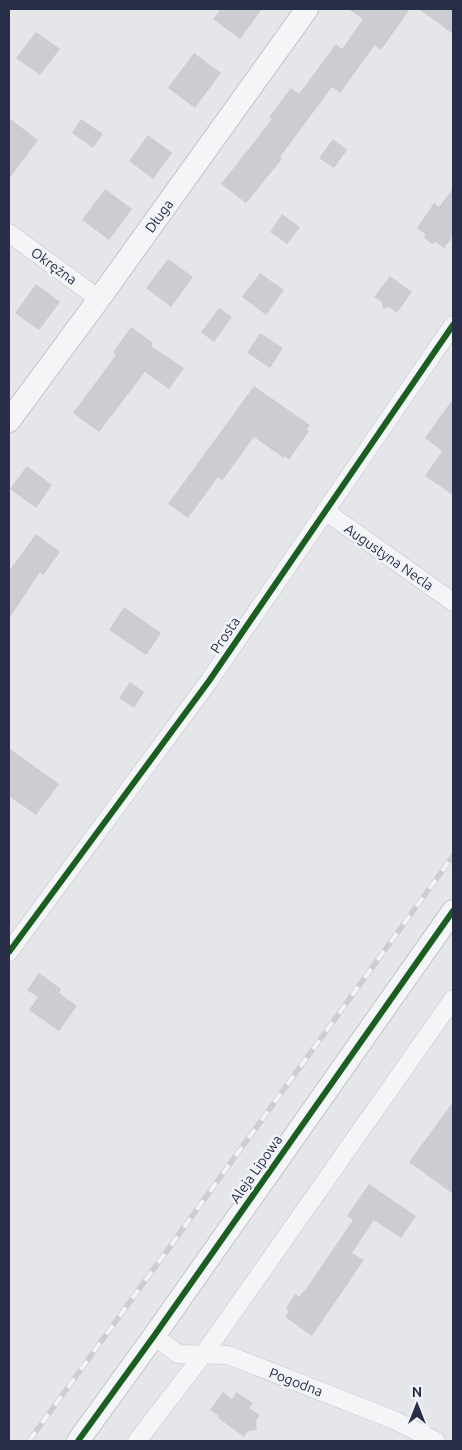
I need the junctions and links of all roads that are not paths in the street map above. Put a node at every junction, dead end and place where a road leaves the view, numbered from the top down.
1 (307, 9) edge
2 (9, 233) edge
3 (99, 298) junction
4 (453, 325) edge
5 (9, 422) edge
6 (325, 511) junction
7 (453, 602) edge
8 (452, 915) edge
9 (9, 952) edge
10 (453, 999) edge
11 (154, 1336) junction
12 (203, 1355) junction
13 (78, 1441) edge
14 (138, 1441) edge
15 (436, 1441) edge

1 - 3 street, Długa
2 - 3 street, Okrężna
3 - 5 street, Długa
4 - 6 street, Prosta
6 - 7 street, Augustyna Necla
6 - 9 street, Prosta
8 - 11 street, Aleja Lipowa
10 - 12 street
11 - 12 street, Pogodna
11 - 13 street, Aleja Lipowa
12 - 14 street
12 - 15 street, Pogodna

